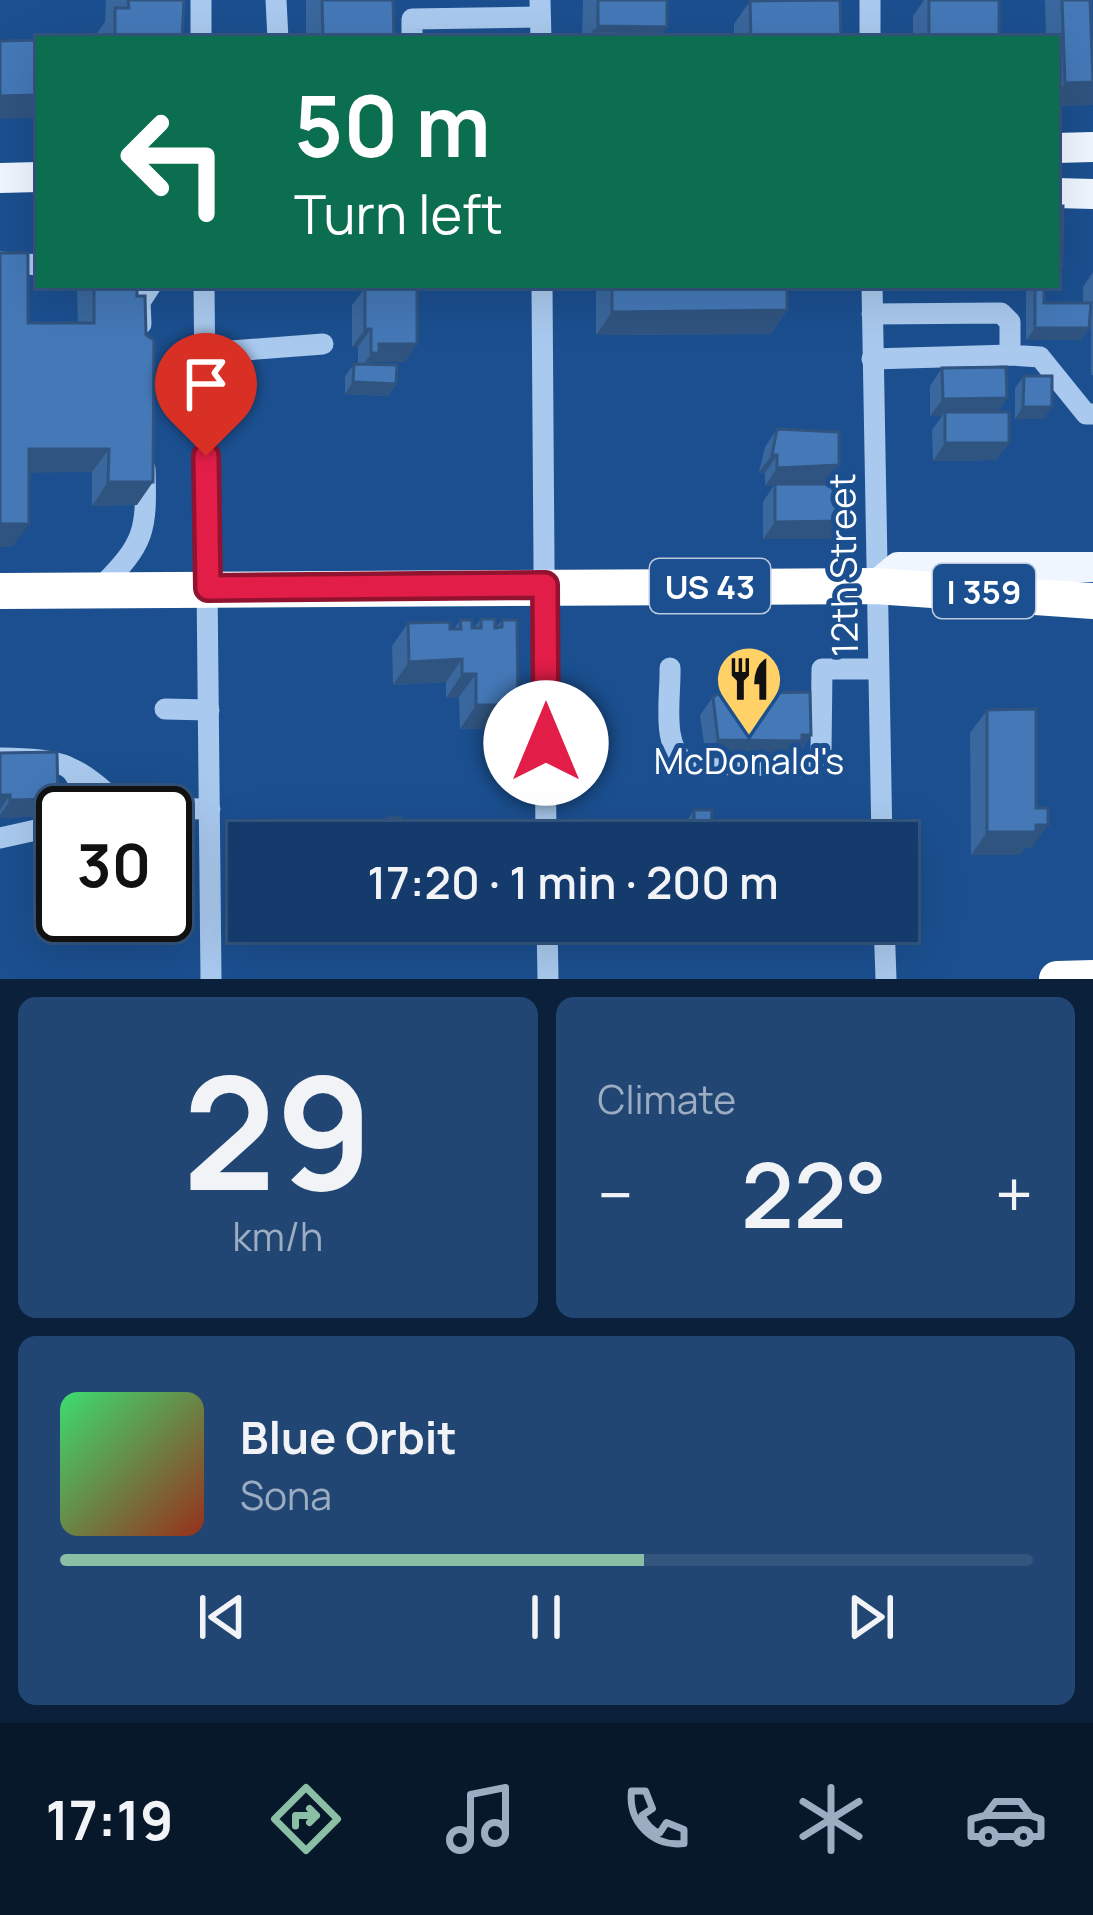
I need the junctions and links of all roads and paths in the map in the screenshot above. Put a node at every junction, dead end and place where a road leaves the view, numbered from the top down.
1 (201, 0) edge
2 (276, 0) edge
3 (870, 0) edge
4 (412, 19) edge
5 (540, 19) edge
6 (201, 36) edge
7 (278, 36) edge
8 (870, 36) edge
9 (1093, 147) edge
10 (1059, 148) edge
11 (36, 177) edge
12 (0, 178) edge
13 (1059, 193) edge
14 (1093, 194) edge
15 (0, 262) edge
16 (36, 265) edge
17 (149, 288) edge
18 (204, 288) edge
19 (542, 288) edge
20 (872, 288) edge
21 (872, 314) junction
22 (141, 339) edge
23 (323, 344) dead end
24 (205, 353) junction
25 (1010, 355) junction
26 (872, 359) junction
27 (1093, 414) edge
28 (145, 456) edge
29 (1093, 567) edge
30 (545, 585) junction
31 (875, 586) junction
32 (101, 587) junction
33 (208, 588) junction
34 (0, 591) edge
35 (1093, 601) edge
36 (670, 668) dead end
37 (878, 669) junction
38 (165, 710) dead end
39 (209, 710) junction
40 (0, 758) edge
41 (55, 759) junction
42 (79, 786) edge
43 (95, 786) edge
44 (192, 809) edge
45 (210, 809) junction
46 (546, 822) edge
47 (882, 822) edge
48 (36, 830) edge
49 (0, 838) edge
50 (547, 942) edge
51 (885, 942) edge
52 (1093, 978) edge
53 (212, 979) edge
54 (548, 979) edge
55 (886, 979) edge
56 (1057, 979) edge

1 - 6 street
2 - 7 street
3 - 8 street
4 - 5 street
9 - 10 main road
11 - 12 main road
13 - 14 main road
15 - 16 street
17 - 22 street
18 - 24 street
19 - 30 street
20 - 21 street, 12th Street
21 - 25 street
21 - 26 street, 12th Street
23 - 24 street
24 - 33 street
25 - 26 street
25 - 27 street
26 - 31 street, 12th Street
28 - 32 street
29 - 31 main road, US 43
30 - 31 highway, US 43
30 - 33 highway, US 43
30 - 46 street
31 - 35 highway, I 359
31 - 37 street, 12th Street
32 - 33 highway, US 43
32 - 34 highway, US 43
33 - 39 street
36 - 37 street
37 - 47 street, 12th Street
38 - 39 street
39 - 45 street
40 - 41 street
41 - 42 street
41 - 43 street
44 - 45 street
45 - 53 street
48 - 49 street
50 - 54 street
51 - 55 street
52 - 56 highway

